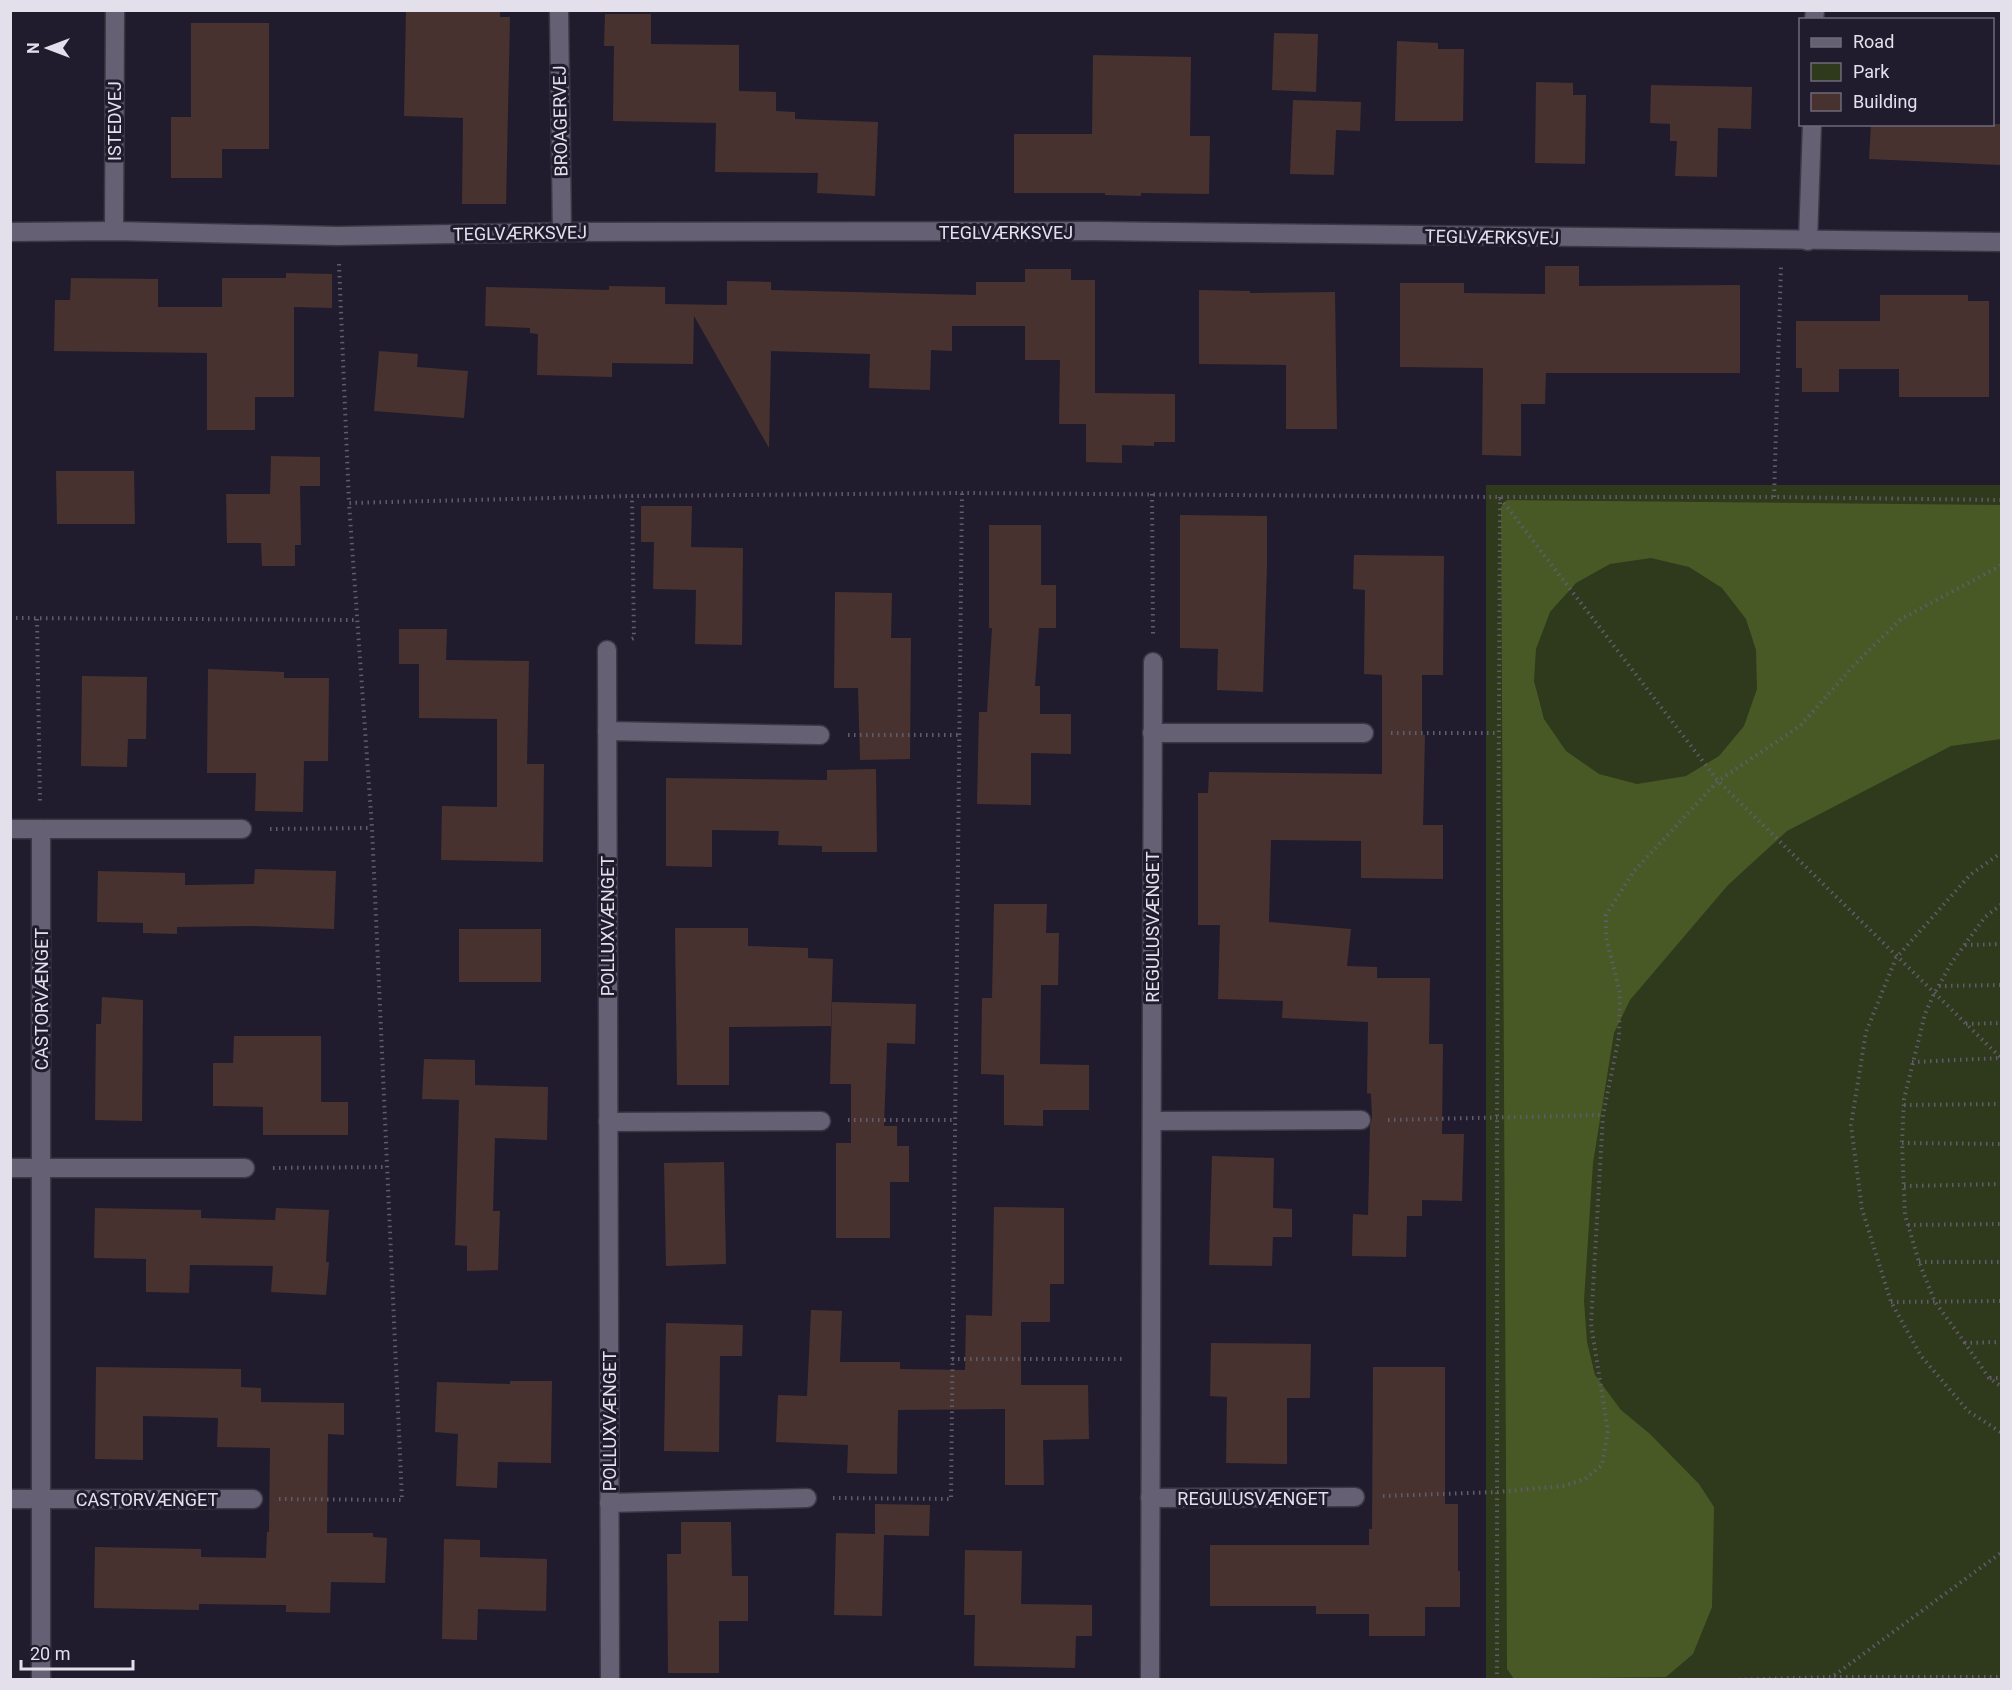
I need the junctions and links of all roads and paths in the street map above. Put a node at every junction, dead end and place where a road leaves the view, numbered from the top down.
1 (114, 10) edge
2 (559, 10) edge
3 (1812, 126) edge
4 (114, 231) junction
5 (10, 232) edge
6 (562, 232) junction
7 (338, 236) junction
8 (1782, 241) junction
9 (1808, 241) junction
10 (2001, 242) edge
11 (962, 493) dead end
12 (1152, 494) dead end
13 (632, 496) dead end
14 (1774, 497) dead end
15 (349, 502) dead end
16 (2001, 565) edge
17 (10, 618) edge
18 (37, 619) junction
19 (358, 620) dead end
20 (607, 650) joint
21 (1153, 662) joint
22 (607, 731) junction
23 (1152, 733) junction
24 (1364, 733) joint
25 (1499, 733) junction
26 (820, 735) joint
27 (959, 735) junction
28 (1718, 781) junction
29 (372, 828) dead end
30 (10, 829) edge
31 (40, 829) junction
32 (242, 829) joint
33 (2001, 852) edge
34 (2000, 907) edge
35 (2001, 944) edge
36 (1965, 945) junction
37 (1896, 958) junction
38 (2001, 985) edge
39 (1938, 986) junction
40 (1934, 994) junction
41 (2001, 1023) edge
42 (1965, 1024) junction
43 (2001, 1058) edge
44 (1912, 1062) junction
45 (2001, 1104) edge
46 (1904, 1105) junction
47 (1603, 1115) junction
48 (1497, 1117) junction
49 (821, 1120) joint
50 (955, 1120) junction
51 (1361, 1120) joint
52 (1152, 1121) junction
53 (608, 1122) junction
54 (1902, 1143) junction
55 (2001, 1144) edge
56 (386, 1167) dead end
57 (10, 1168) edge
58 (40, 1168) junction
59 (245, 1168) joint
60 (2001, 1184) edge
61 (1904, 1186) junction
62 (2001, 1224) edge
63 (1908, 1225) junction
64 (1919, 1262) junction
65 (2001, 1262) edge
66 (2001, 1301) edge
67 (1891, 1302) junction
68 (1935, 1302) junction
69 (2001, 1342) edge
70 (1965, 1343) junction
71 (952, 1359) junction
72 (1151, 1359) junction
73 (1989, 1378) junction
74 (2001, 1378) edge
75 (2001, 1387) edge
76 (2001, 1433) edge
77 (1497, 1492) junction
78 (1355, 1497) joint
79 (807, 1498) joint
80 (1150, 1498) junction
81 (10, 1499) edge
82 (40, 1499) junction
83 (253, 1499) dead end
84 (609, 1503) junction
85 (2001, 1552) edge
86 (1832, 1677) junction
87 (2001, 1677) edge
88 (41, 1680) edge
89 (610, 1680) edge
90 (1150, 1680) edge
91 (1497, 1680) edge
92 (1727, 1680) edge

1 - 4 street, ISTEDVEJ
2 - 6 street, BROAGERVEJ
3 - 9 street
4 - 5 street, TEGLVÆRKSVEJ
4 - 7 street, TEGLVÆRKSVEJ
6 - 7 street, TEGLVÆRKSVEJ
6 - 8 street, TEGLVÆRKSVEJ
7 - 15 path
8 - 9 street, TEGLVÆRKSVEJ
8 - 14 path
9 - 10 street, TEGLVÆRKSVEJ
11 - 27 path
12 - 21 path
13 - 20 path
16 - 28 path
17 - 18 path
18 - 19 path
18 - 31 path
20 - 22 street, POLLUXVÆNGET
21 - 23 street, REGULUSVÆNGET
22 - 26 street
22 - 53 street, POLLUXVÆNGET
23 - 24 street
23 - 52 street, REGULUSVÆNGET
24 - 25 path
25 - 28 path
25 - 48 path
26 - 27 path
27 - 50 path
28 - 37 path
28 - 47 path
29 - 32 path
30 - 31 street
31 - 32 street
31 - 58 street, CASTORVÆNGET
33 - 37 path
34 - 36 path
35 - 36 path
36 - 39 path
37 - 40 path
37 - 67 path
38 - 39 path
39 - 40 path
40 - 42 path
40 - 44 path
41 - 42 path
42 - 43 path
43 - 44 path
44 - 46 path
45 - 46 path
46 - 54 path
47 - 48 path
47 - 77 path
48 - 51 path
48 - 77 path
49 - 50 path
49 - 53 street
50 - 71 path
51 - 52 street
52 - 72 street, REGULUSVÆNGET
53 - 84 street, POLLUXVÆNGET
54 - 55 path
54 - 61 path
56 - 59 path
57 - 58 street
58 - 59 street
58 - 82 street, CASTORVÆNGET
60 - 61 path
61 - 63 path
62 - 63 path
63 - 64 path
64 - 65 path
64 - 68 path
66 - 68 path
67 - 68 path
67 - 76 path
68 - 70 path
69 - 70 path
70 - 73 path
71 - 72 path
71 - 79 path
72 - 80 street, REGULUSVÆNGET
73 - 74 path
73 - 75 path
77 - 78 path
77 - 91 path
78 - 80 street, REGULUSVÆNGET
79 - 84 street, POLLUXVÆNGET
80 - 90 street, REGULUSVÆNGET
81 - 82 street, CASTORVÆNGET
82 - 83 street, CASTORVÆNGET
82 - 88 street, CASTORVÆNGET
84 - 89 street, POLLUXVÆNGET
85 - 86 path
86 - 87 path
86 - 92 path

